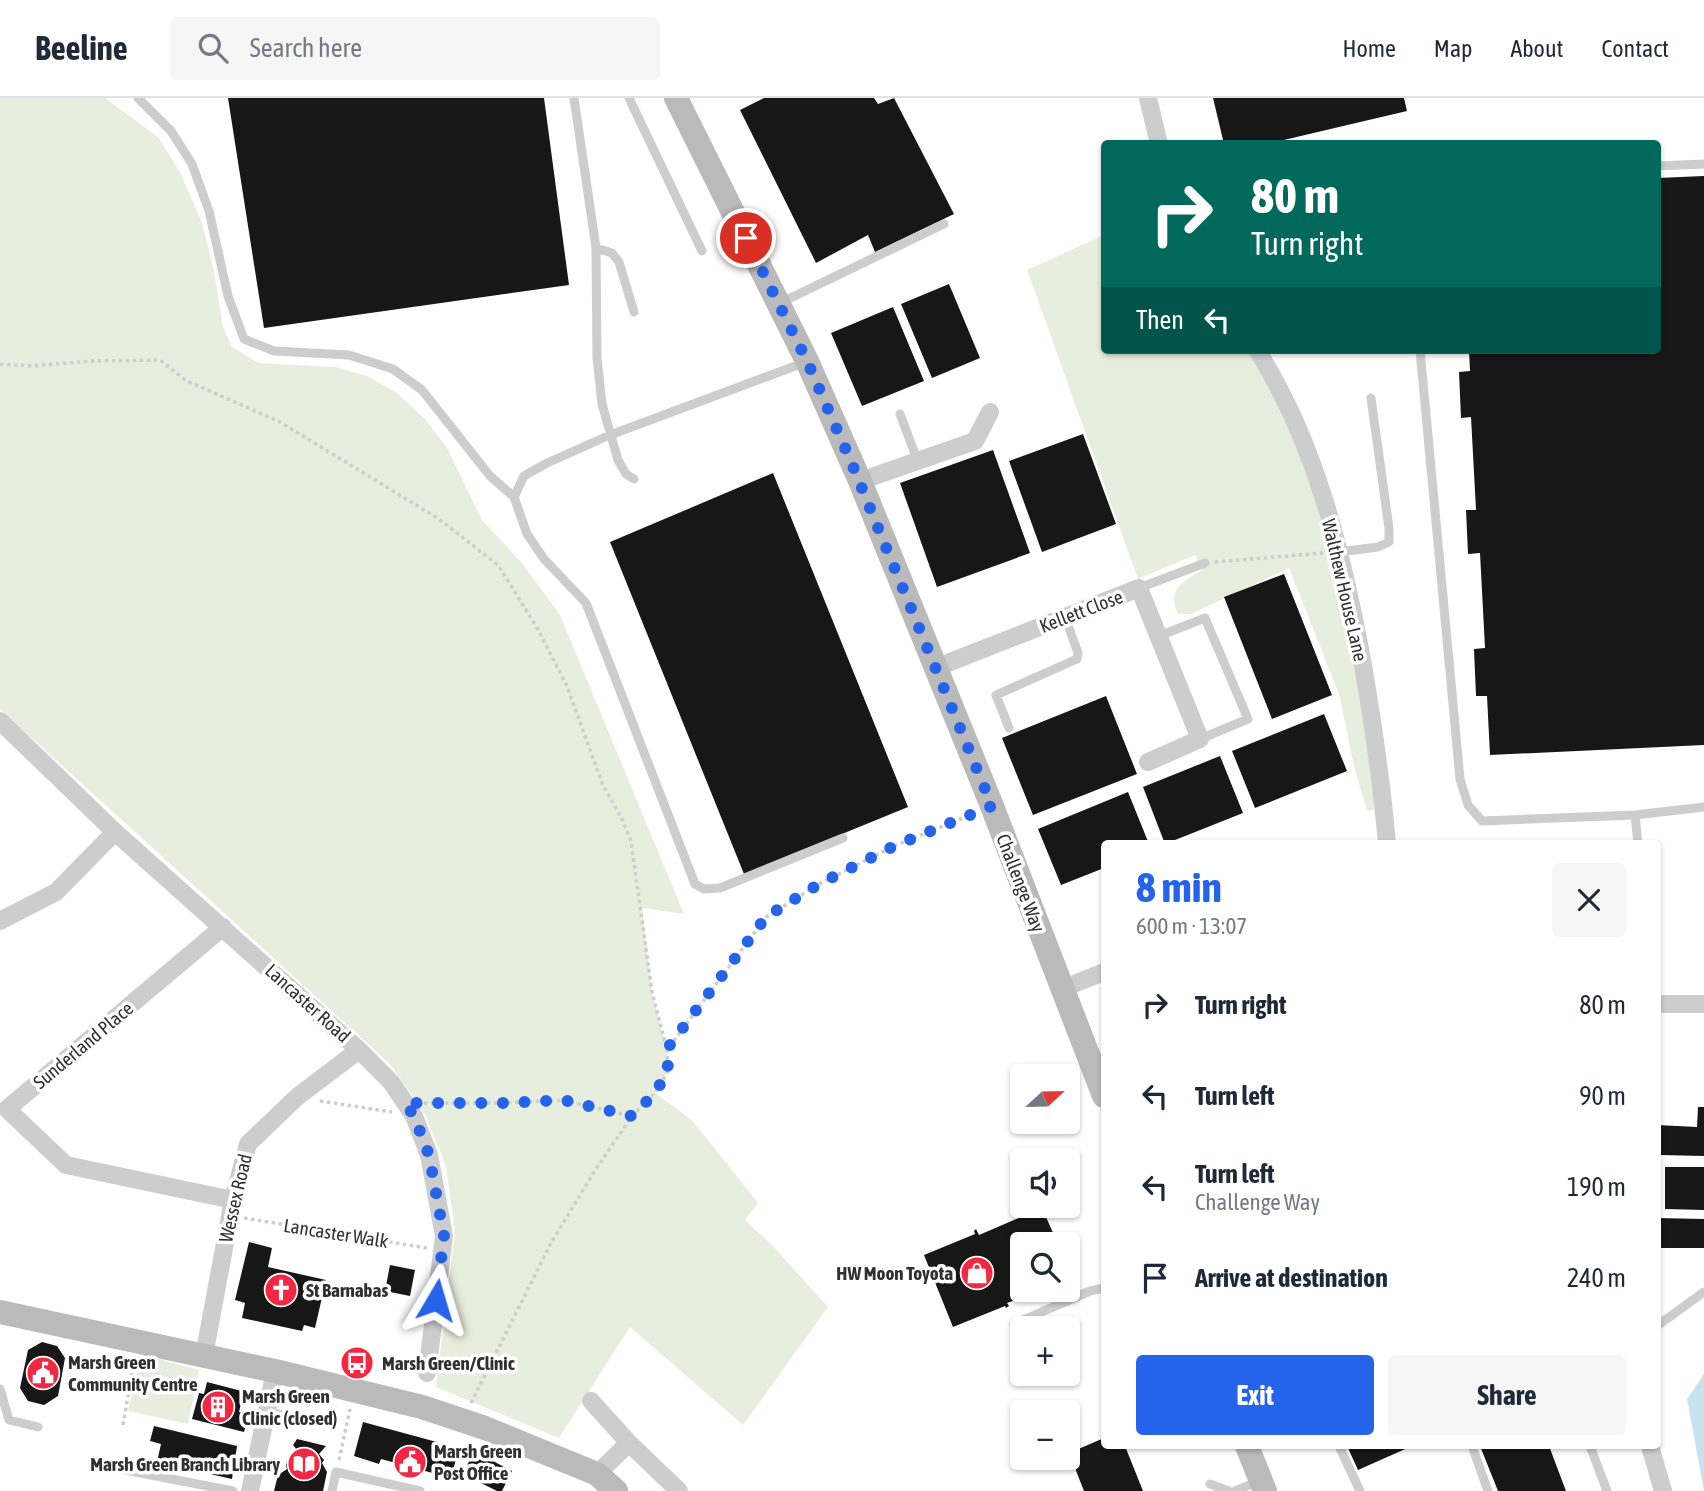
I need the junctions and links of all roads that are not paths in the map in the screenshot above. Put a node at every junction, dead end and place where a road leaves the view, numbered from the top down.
1 (138, 98) edge
2 (573, 98) edge
3 (629, 98) edge
4 (676, 98) edge
5 (1148, 98) edge
6 (1158, 140) edge
7 (1704, 164) edge
8 (1661, 166) edge
9 (944, 224) dead end
10 (596, 248) junction
11 (702, 251) dead end
12 (778, 304) junction
13 (634, 312) dead end
14 (1259, 354) edge
15 (1420, 354) edge
16 (807, 361) junction
17 (1371, 398) dead end
18 (990, 412) dead end
19 (900, 414) dead end
20 (610, 435) junction
21 (918, 461) junction
22 (634, 479) dead end
23 (860, 481) junction
24 (514, 498) junction
25 (1339, 552) junction
26 (1205, 563) road end
27 (1139, 588) junction
28 (1065, 617) junction
29 (1159, 636) junction
30 (935, 668) junction
31 (0, 721) edge
32 (1009, 728) dead end
33 (1200, 739) junction
34 (1148, 762) dead end
35 (1704, 807) edge
36 (1635, 815) junction
37 (115, 832) junction
38 (843, 838) dead end
39 (1387, 840) edge
40 (1638, 840) edge
41 (0, 921) edge
42 (223, 927) junction
43 (1101, 973) edge
44 (1061, 989) junction
45 (1661, 1004) edge
46 (1704, 1004) edge
47 (359, 1050) junction
48 (1101, 1089) edge
49 (232, 1208) junction
50 (1101, 1289) edge
51 (1704, 1292) edge
52 (0, 1312) edge
53 (1032, 1316) edge
54 (1661, 1323) edge
55 (204, 1356) junction
56 (275, 1371) junction
57 (427, 1373) dead end
58 (0, 1389) edge
59 (591, 1401) dead end
60 (267, 1412) junction
61 (292, 1417) dead end
62 (38, 1427) dead end
63 (629, 1443) junction
64 (1248, 1449) edge
65 (1340, 1449) edge
66 (1473, 1449) edge
67 (1591, 1449) edge
68 (1651, 1449) edge
69 (120, 1469) dead end
70 (597, 1474) junction
71 (1210, 1484) dead end
72 (1264, 1488) edge
73 (233, 1491) edge
74 (250, 1491) edge
75 (332, 1491) edge
76 (420, 1491) edge
77 (616, 1491) edge
78 (680, 1491) edge
79 (1229, 1491) edge
80 (1235, 1491) edge
81 (1360, 1491) edge
82 (1488, 1491) edge
83 (1607, 1491) edge
84 (1663, 1491) edge

1 - 24 lane
2 - 10 lane
3 - 11 lane
4 - 12 street, Challenge Way
5 - 6 street
7 - 8 lane
9 - 12 lane
10 - 13 lane
10 - 20 lane
12 - 16 street, Challenge Way
14 - 25 street, Walthew House Lane
15 - 36 lane
16 - 20 lane
16 - 23 street, Challenge Way
17 - 25 lane
18 - 21 street
19 - 21 lane
20 - 22 lane
20 - 24 lane
21 - 23 street
23 - 30 street, Challenge Way
24 - 38 lane
25 - 39 street, Walthew House Lane
26 - 27 lane
27 - 28 street, Kellett Close
27 - 29 street, Kellett Close
28 - 30 street, Kellett Close
28 - 32 lane
29 - 33 street, Kellett Close
29 - 33 lane
30 - 44 street, Challenge Way
31 - 37 street, Lancaster Road
33 - 34 street
35 - 36 lane
36 - 40 lane
37 - 41 street
37 - 42 street, Lancaster Road
42 - 47 street, Lancaster Road
42 - 49 street, Sunderland Place
43 - 44 street
44 - 48 street, Challenge Way
45 - 46 street
47 - 49 street, Wessex Road
47 - 57 street, Lancaster Road
49 - 55 street, Wessex Road
50 - 53 lane
51 - 54 lane
52 - 55 street
55 - 56 street
56 - 60 street
56 - 70 street
58 - 62 lane
59 - 63 street
60 - 61 lane
60 - 74 street
63 - 70 street
63 - 78 street
64 - 72 street
65 - 81 lane
66 - 82 lane
67 - 83 lane
68 - 84 street
69 - 73 lane
70 - 77 street
71 - 79 lane
72 - 80 lane
75 - 76 lane

